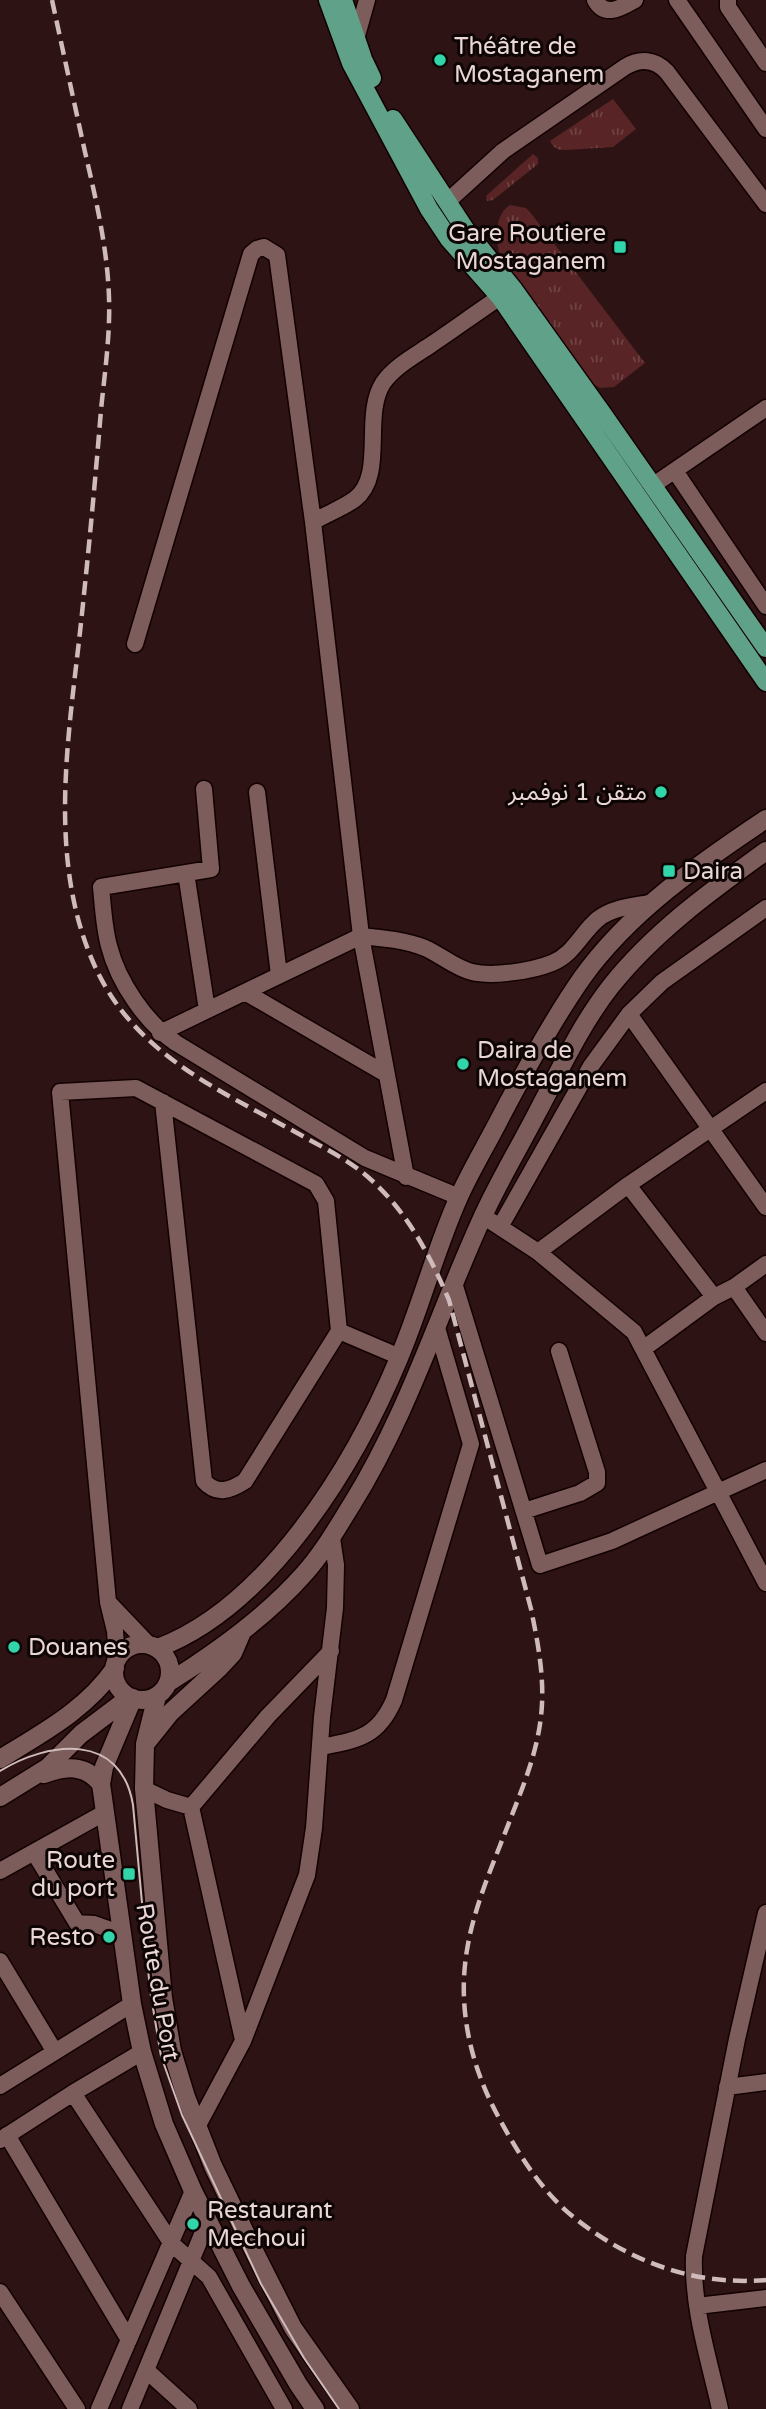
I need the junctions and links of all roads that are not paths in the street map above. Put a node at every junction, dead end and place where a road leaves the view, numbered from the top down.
1 (328, 0) edge
2 (343, 0) edge
3 (367, 0) edge
4 (594, 0) edge
5 (635, 0) edge
6 (677, 0) edge
7 (728, 0) edge
8 (356, 38) junction
9 (766, 63) edge
10 (766, 129) edge
11 (447, 202) junction
12 (766, 204) edge
13 (500, 297) junction
14 (761, 411) edge
15 (766, 430) edge
16 (675, 471) junction
17 (652, 486) junction
18 (313, 522) junction
19 (766, 607) edge
20 (135, 644) dead end
21 (766, 648) edge
22 (766, 682) edge
23 (204, 789) dead end
24 (257, 792) dead end
25 (766, 819) edge
26 (766, 851) edge
27 (186, 873) junction
28 (654, 902) junction
29 (766, 908) edge
30 (361, 936) junction
31 (279, 975) junction
32 (245, 992) junction
33 (207, 1010) junction
34 (629, 1014) junction
35 (160, 1033) junction
36 (386, 1074) junction
37 (766, 1091) edge
38 (163, 1102) junction
39 (712, 1130) junction
40 (406, 1177) junction
41 (628, 1185) junction
42 (459, 1197) junction
43 (766, 1206) edge
44 (483, 1216) junction
45 (500, 1227) junction
46 (538, 1252) junction
47 (766, 1264) edge
48 (455, 1286) junction
49 (734, 1287) junction
50 (714, 1297) junction
51 (437, 1328) junction
52 (339, 1331) junction
53 (766, 1333) edge
54 (643, 1349) junction
55 (559, 1351) dead end
56 (400, 1357) junction
57 (766, 1470) edge
58 (718, 1494) junction
59 (524, 1511) junction
60 (332, 1538) junction
61 (766, 1583) edge
62 (108, 1602) junction
63 (242, 1632) junction
64 (153, 1647) junction
65 (331, 1651) junction
66 (116, 1664) junction
67 (163, 1690) junction
68 (190, 1692) junction
69 (131, 1698) junction
70 (145, 1744) junction
71 (320, 1748) junction
72 (0, 1759) edge
73 (37, 1776) junction
74 (101, 1784) junction
75 (144, 1789) junction
76 (0, 1797) edge
77 (191, 1807) junction
78 (104, 1813) junction
79 (34, 1852) junction
80 (0, 1871) edge
81 (766, 1913) edge
82 (122, 1934) junction
83 (0, 1961) edge
84 (760, 1964) edge
85 (132, 2004) junction
86 (243, 2041) junction
87 (55, 2052) junction
88 (142, 2052) junction
89 (766, 2082) edge
90 (0, 2086) edge
91 (727, 2087) junction
92 (73, 2093) junction
93 (197, 2127) junction
94 (3, 2138) edge
95 (193, 2192) junction
96 (208, 2221) junction
97 (172, 2244) junction
98 (191, 2260) junction
99 (0, 2292) edge
100 (766, 2298) edge
101 (697, 2306) junction
102 (129, 2340) junction
103 (146, 2370) junction
104 (78, 2409) edge
105 (99, 2409) edge
106 (130, 2409) edge
107 (189, 2409) edge
108 (284, 2409) edge
109 (315, 2409) edge
110 (350, 2409) edge
111 (720, 2409) edge

1 - 13 main road
2 - 8 main road
3 - 8 street
4 - 5 street
6 - 10 street
7 - 9 street
8 - 11 main road
11 - 12 street
11 - 17 main road
13 - 18 street
13 - 22 main road
14 - 15 street
14 - 16 street
16 - 17 street
16 - 19 street
17 - 21 main road
18 - 20 street
18 - 30 street
23 - 27 street
24 - 31 street
25 - 28 main road
26 - 44 main road
27 - 33 street
27 - 35 street
28 - 30 street
28 - 42 main road
29 - 34 street
30 - 31 street
30 - 36 street
31 - 32 street
32 - 33 street
32 - 36 street
33 - 35 street
34 - 39 street
34 - 45 street
35 - 40 street
36 - 40 street
37 - 39 street
38 - 52 street
38 - 52 street
38 - 62 street
39 - 41 street
39 - 43 street
40 - 42 street
41 - 46 street
41 - 50 street
42 - 56 main road
44 - 45 street
44 - 48 main road
45 - 46 street
46 - 54 street
47 - 49 street
48 - 51 main road
48 - 59 street
49 - 50 street
49 - 53 street
50 - 54 street
51 - 60 main road
51 - 71 street
52 - 56 street
54 - 58 street
55 - 59 street
56 - 64 main road
57 - 58 street
58 - 59 street
58 - 61 street
60 - 63 main road
60 - 65 street
62 - 64 street
62 - 66 street
63 - 67 main road
63 - 68 main road
64 - 66 main road
64 - 67 main road
65 - 71 street
65 - 77 street
66 - 69 main road
66 - 72 main road
67 - 68 main road
67 - 69 main road
67 - 70 main road, Route du Port
68 - 70 main road
69 - 73 main road
69 - 74 main road, Route du Port
70 - 75 main road, Route du Port
71 - 86 street
73 - 74 main road
73 - 76 main road
74 - 78 main road, Route du Port
75 - 77 street
75 - 93 main road, Route du Port
77 - 86 street
78 - 79 street
78 - 82 main road, Route du Port
79 - 80 street
79 - 82 street
81 - 84 street
82 - 85 main road, Route du Port
83 - 87 street
84 - 91 street
85 - 87 street
85 - 88 main road, Route du Port
86 - 93 street
87 - 90 street
88 - 92 street
88 - 95 main road, Route du Port
89 - 91 street
91 - 101 street
92 - 94 street
92 - 97 street
93 - 110 main road, Route du Port
94 - 102 street
95 - 96 main road, Route du Port
95 - 97 street
96 - 98 street
96 - 109 main road, Route du Port
97 - 98 street
97 - 102 street
98 - 103 street
98 - 108 street
99 - 104 street
100 - 101 street
101 - 111 street
102 - 105 street
103 - 106 street
103 - 107 street

